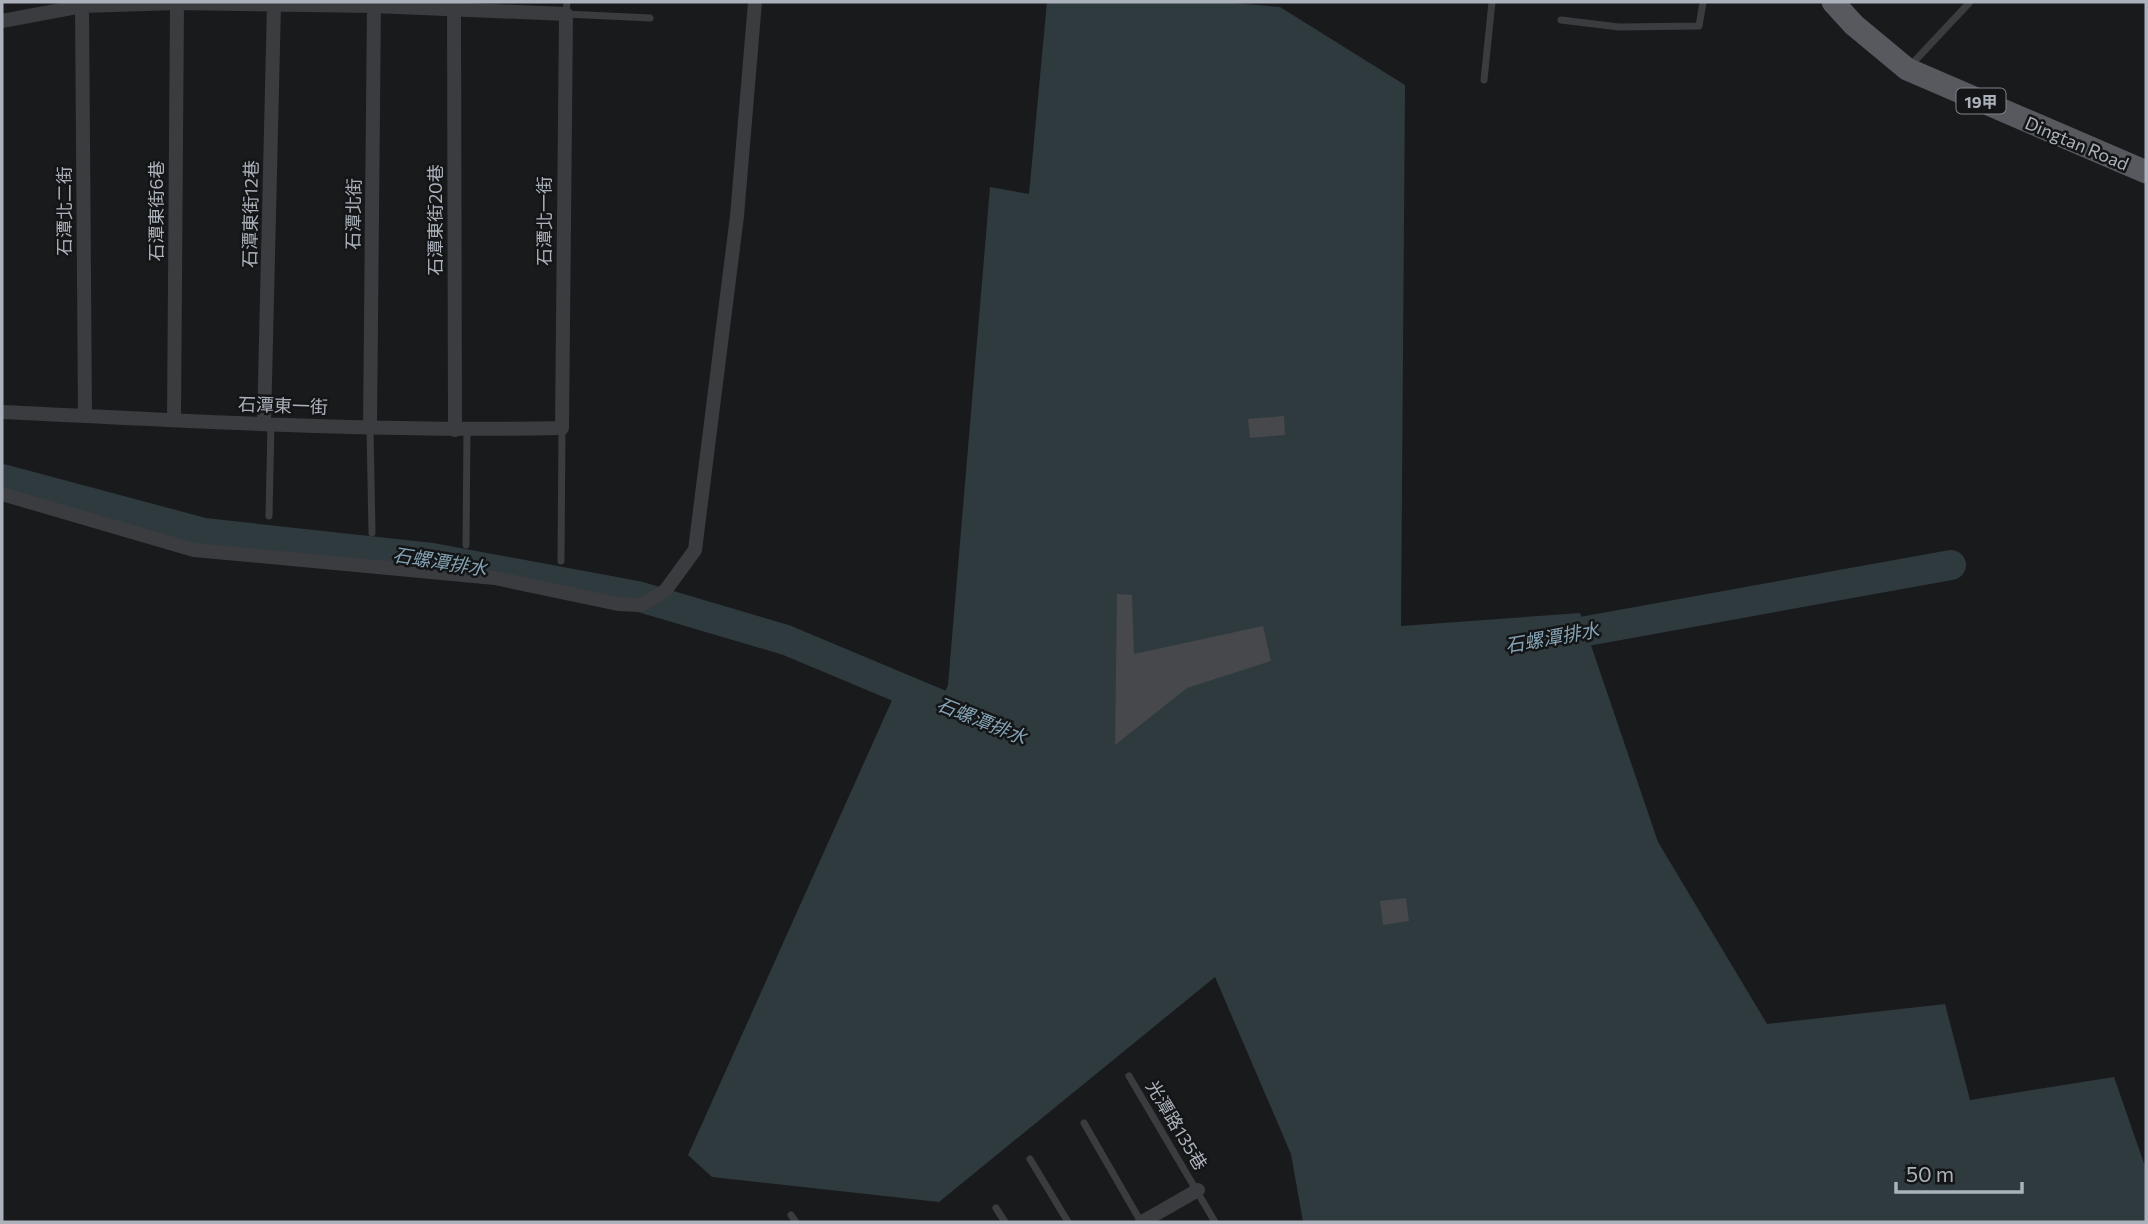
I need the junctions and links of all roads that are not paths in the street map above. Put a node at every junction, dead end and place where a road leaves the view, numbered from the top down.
1 (755, 2) edge
2 (1492, 2) edge
3 (1703, 2) edge
4 (1833, 2) edge
5 (1969, 2) edge
6 (177, 3) edge
7 (274, 4) junction
8 (374, 4) edge
9 (82, 6) junction
10 (464, 7) edge
11 (566, 8) edge
12 (650, 18) dead end
13 (1561, 20) dead end
14 (2, 22) edge
15 (1907, 69) junction
16 (1484, 80) dead end
17 (2146, 172) edge
18 (2, 412) edge
19 (85, 416) junction
20 (174, 420) junction
21 (267, 424) junction
22 (370, 427) junction
23 (562, 428) junction
24 (461, 430) junction
25 (2, 494) edge
26 (269, 516) dead end
27 (372, 533) dead end
28 (466, 545) dead end
29 (561, 561) dead end
30 (1129, 1076) dead end
31 (1084, 1124) dead end
32 (1030, 1159) dead end
33 (1198, 1190) junction
34 (996, 1208) dead end
35 (1005, 1222) edge
36 (1068, 1222) edge
37 (1141, 1222) edge
38 (1215, 1222) edge

1 - 25 street
2 - 16 lane
3 - 13 lane
4 - 15 main road, Dingtan Road / 19甲
5 - 15 lane
6 - 7 street
6 - 9 street
6 - 20 street, 石潭東街6巷
7 - 8 street
7 - 21 street, 石潭東街12巷
8 - 10 street
8 - 22 street, 石潭北街
9 - 14 street
9 - 19 street, 石潭北二街
10 - 11 street
10 - 24 street, 石潭東街20巷
11 - 12 lane
11 - 23 street, 石潭北一街
15 - 17 main road, Dingtan Road / 19甲
18 - 19 street, 石潭東一街
19 - 20 street, 石潭東一街
20 - 21 street, 石潭東一街
21 - 22 street, 石潭東一街
21 - 26 lane
22 - 24 street, 石潭東一街
22 - 27 lane
23 - 24 street, 石潭東一街
23 - 29 lane
24 - 28 lane
30 - 33 lane, 光潭路135巷
31 - 37 lane
32 - 36 lane
33 - 37 street
33 - 38 lane, 光潭路135巷
34 - 35 lane

